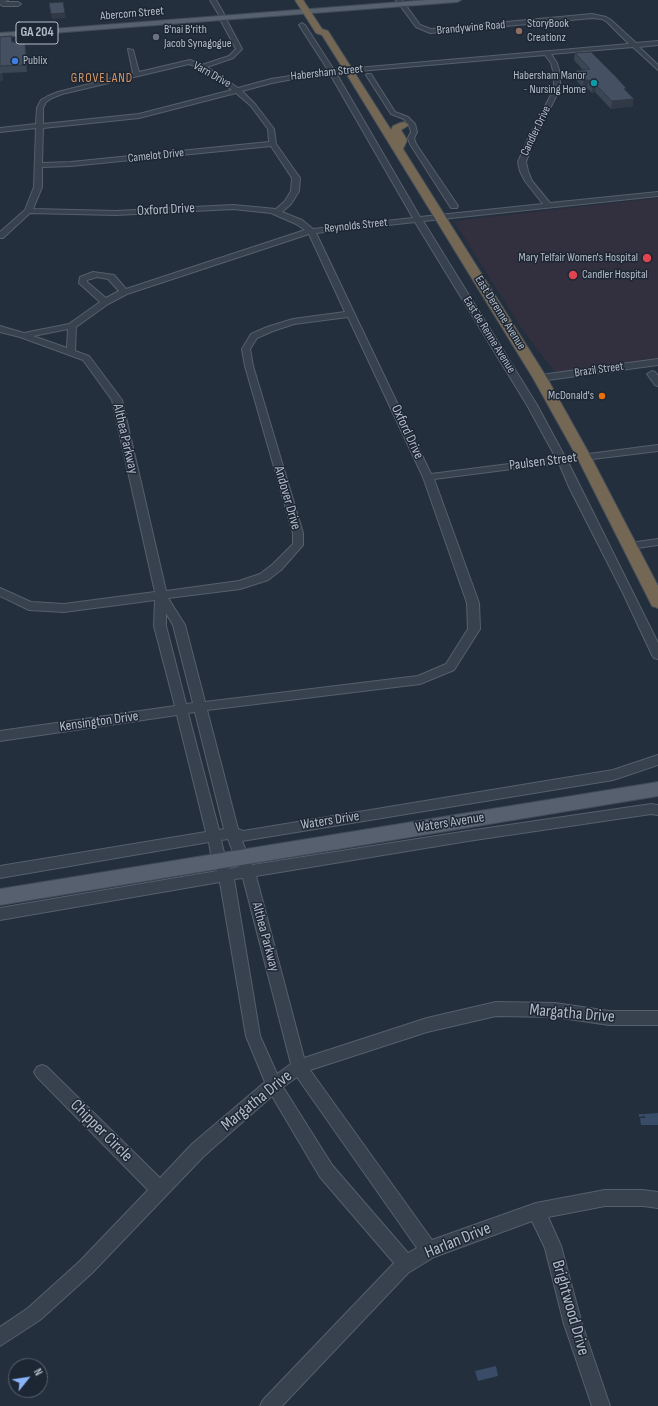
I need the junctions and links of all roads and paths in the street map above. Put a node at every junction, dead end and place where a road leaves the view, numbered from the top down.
1 (5, 0) edge
2 (213, 0) edge
3 (457, 0) edge
4 (400, 1) edge
5 (18, 4) dead end
6 (303, 6) edge
7 (315, 6) edge
8 (222, 16) junction
9 (134, 21) junction
10 (302, 25) dead end
11 (127, 26) junction
12 (0, 31) edge
13 (325, 33) junction
14 (0, 35) edge
15 (658, 43) edge
16 (634, 45) junction
17 (130, 50) dead end
18 (547, 53) junction
19 (202, 67) junction
20 (658, 68) edge
21 (349, 70) junction
22 (332, 72) junction
23 (136, 74) junction
24 (369, 75) dead end
25 (237, 90) junction
26 (377, 116) junction
27 (40, 127) junction
28 (0, 130) edge
29 (273, 144) junction
30 (398, 149) junction
31 (40, 165) junction
32 (658, 194) edge
33 (454, 206) dead end
34 (548, 206) junction
35 (28, 211) junction
36 (276, 213) junction
37 (440, 217) junction
38 (418, 220) junction
39 (311, 231) junction
40 (0, 236) edge
41 (124, 292) junction
42 (105, 302) junction
43 (350, 314) junction
44 (72, 326) junction
45 (0, 329) edge
46 (23, 335) junction
47 (71, 353) junction
48 (658, 362) edge
49 (652, 374) dead end
50 (540, 378) junction
51 (658, 383) edge
52 (658, 448) edge
53 (584, 457) junction
54 (562, 460) junction
55 (428, 477) junction
56 (658, 542) edge
57 (630, 546) junction
58 (0, 592) edge
59 (162, 595) junction
60 (658, 602) edge
61 (658, 655) edge
62 (199, 707) junction
63 (182, 710) junction
64 (0, 736) edge
65 (658, 760) edge
66 (658, 789) edge
67 (658, 810) edge
68 (232, 833) junction
69 (214, 836) junction
70 (245, 864) junction
71 (222, 868) junction
72 (0, 872) edge
73 (0, 896) edge
74 (0, 914) edge
75 (658, 1018) edge
76 (299, 1067) junction
77 (42, 1072) dead end
78 (274, 1085) junction
79 (160, 1190) junction
80 (658, 1200) edge
81 (536, 1211) junction
82 (429, 1250) junction
83 (406, 1264) junction
84 (0, 1337) edge
85 (269, 1406) edge
86 (601, 1406) edge

1 - 5 street
2 - 8 street
3 - 4 main road, Abercorn Street
4 - 7 main road, Abercorn Street
4 - 16 street, Brandywine Road
6 - 7 main road, Abercorn Street / GA 204
6 - 8 main road, Abercorn Street / GA 204
6 - 13 highway, East Derenne Avenue
7 - 13 highway, East Derenne Avenue
8 - 9 main road, Abercorn Street / GA 204
8 - 11 main road, Abercorn Street / GA 204
8 - 19 street
9 - 11 main road
9 - 12 main road, Abercorn Street / GA 204
10 - 22 street, East de Renne Avenue
11 - 14 main road, Abercorn Street / GA 204
13 - 21 highway, East Derenne Avenue
15 - 16 street, Habersham Street
16 - 18 street, Habersham Street
16 - 20 street, Brandywine Road
17 - 23 street
18 - 21 street, Habersham Street
18 - 34 street, Candler Drive
19 - 23 street, Varn Drive
19 - 25 street, Varn Drive
21 - 22 street, Habersham Street
21 - 26 highway, East Derenne Avenue
22 - 25 street, Habersham Street
22 - 38 street, East de Renne Avenue
23 - 27 street, Varn Drive
24 - 33 street
25 - 27 street, Habersham Street
25 - 29 street, Varn Drive
26 - 30 highway, East Derenne Avenue
26 - 30 highway
27 - 28 street, Habersham Street
27 - 31 street
29 - 31 street, Camelot Drive
29 - 36 street, Varn Drive
30 - 37 highway, East Derenne Avenue
31 - 35 street
32 - 34 street, Reynolds Street
34 - 37 street, Reynolds Street
35 - 36 street, Oxford Drive
35 - 40 street
36 - 39 street, Oxford Drive
37 - 38 street, Reynolds Street
37 - 50 highway, East Derenne Avenue
38 - 39 street, Reynolds Street
38 - 54 street, East de Renne Avenue
39 - 41 street, Reynolds Street
39 - 43 street, Oxford Drive
41 - 42 street, Reynolds Street
41 - 42 street
42 - 44 street, Reynolds Street
43 - 55 street, Oxford Drive
43 - 59 street, Andover Drive
44 - 46 street, Reynolds Street
44 - 47 street
45 - 46 street, Althea Parkway
46 - 47 street, Althea Parkway
47 - 59 street, Althea Parkway
48 - 50 street, Brazil Street
49 - 51 street
50 - 53 highway, East Derenne Avenue
52 - 53 street, Paulsen Street
53 - 54 street, Paulsen Street
53 - 57 highway, East Derenne Avenue
54 - 55 street, Paulsen Street
54 - 61 street, East de Renne Avenue
55 - 62 street, Oxford Drive
56 - 57 street
57 - 60 highway, East Derenne Avenue
58 - 59 street, Andover Drive
59 - 62 street, Althea Parkway
59 - 63 street, Althea Parkway
62 - 63 street, Kensington Drive
62 - 68 street, Althea Parkway
63 - 64 street, Kensington Drive
63 - 69 street, Althea Parkway
65 - 68 street, Waters Drive
66 - 70 main road, Waters Avenue
67 - 70 street
68 - 69 street, Waters Drive
68 - 70 street, Althea Parkway
69 - 71 street, Althea Parkway
69 - 72 street, Waters Drive
70 - 71 main road
70 - 76 street, Althea Parkway
71 - 73 main road
71 - 74 street
71 - 78 street, Althea Parkway
75 - 76 street, Margatha Drive
76 - 78 street, Margatha Drive
76 - 82 street, Althea Parkway
77 - 79 street, Chipper Circle
78 - 79 street, Margatha Drive
78 - 83 street, Althea Parkway
79 - 84 street, Margatha Drive
80 - 81 street, Harlan Drive
81 - 82 street, Harlan Drive
81 - 86 street, Brightwood Drive
82 - 83 street, Harlan Drive
83 - 85 street, Harlan Drive

